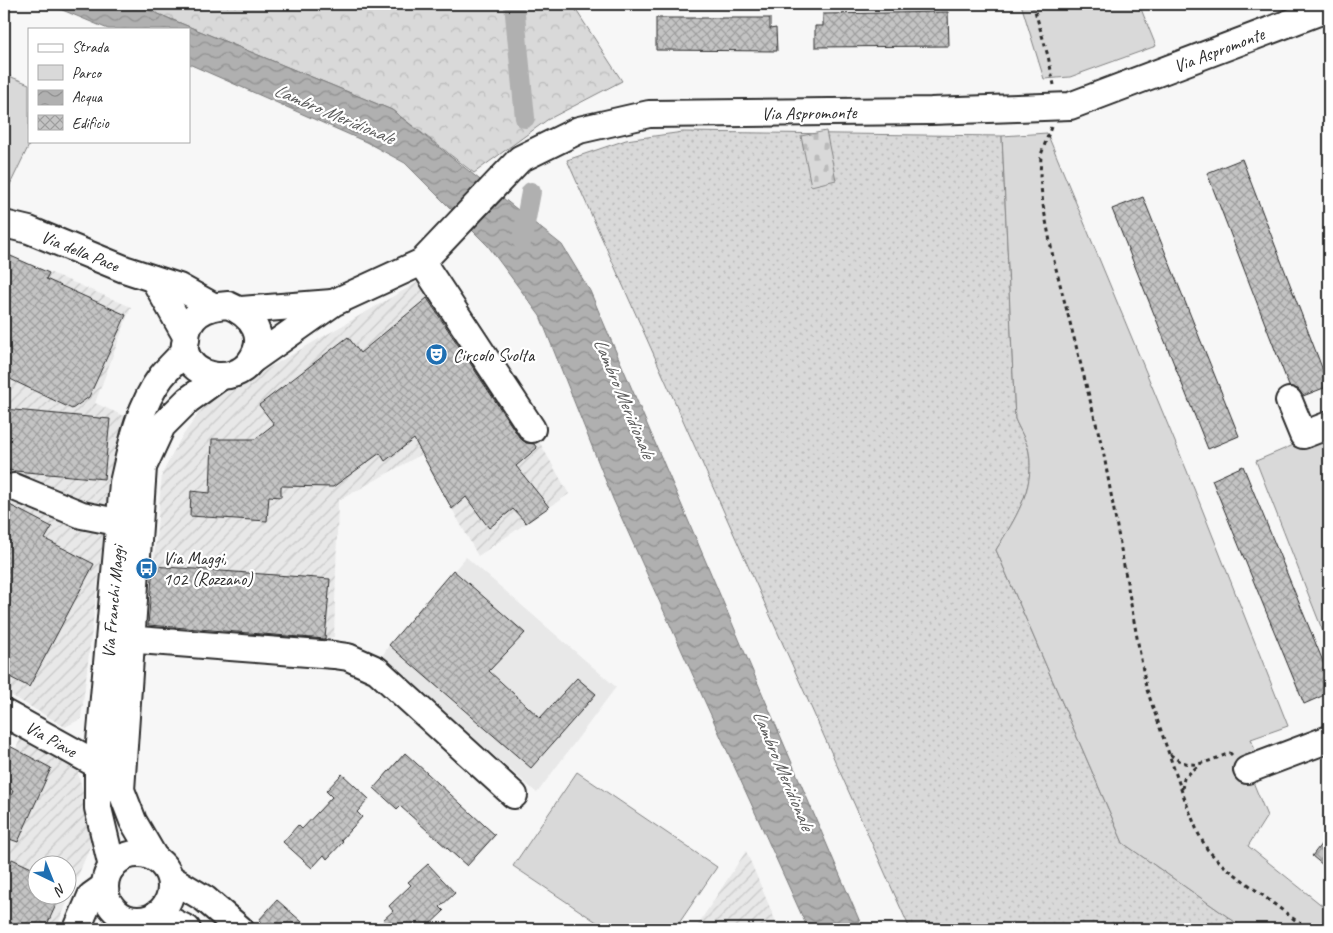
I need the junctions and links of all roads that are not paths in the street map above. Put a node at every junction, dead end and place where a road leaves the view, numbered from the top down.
1 (1329, 8) edge
2 (4, 224) edge
3 (422, 262) junction
4 (156, 281) junction
5 (333, 303) junction
6 (212, 306) junction
7 (241, 310) junction
8 (185, 343) junction
9 (252, 360) junction
10 (220, 377) junction
11 (1289, 401) dead end
12 (1329, 426) edge
13 (532, 429) dead end
14 (14, 487) dead end
15 (129, 525) junction
16 (120, 639) junction
17 (4, 713) edge
18 (1329, 740) edge
19 (98, 765) junction
20 (1247, 770) road end
21 (514, 795) dead end
22 (154, 857) junction
23 (108, 876) junction
24 (172, 879) junction
25 (142, 921) edge
26 (77, 929) edge
27 (187, 929) edge
28 (240, 929) edge

1 - 3 street, Via Aspromonte
2 - 4 street, Via della Pace
3 - 5 street, Via Aspromonte
3 - 13 street
4 - 6 street, Via della Pace
4 - 8 street
5 - 7 street, Via Aspromonte
5 - 9 street, Via Aspromonte
6 - 7 street
6 - 8 street
7 - 9 street
8 - 10 street
8 - 15 street, Via Franchi Maggi
9 - 10 street
10 - 15 street, Via Franchi Maggi
11 - 12 street
14 - 15 street
15 - 16 street, Via Franchi Maggi
16 - 19 street, Via Franchi Maggi
16 - 21 street
16 - 22 street, Via Franchi Maggi
17 - 19 street, Via Piave
18 - 20 street
19 - 23 street, Via Franchi Maggi
22 - 23 street
22 - 24 street
23 - 25 street
23 - 26 street
24 - 25 street
24 - 28 street
25 - 27 street

